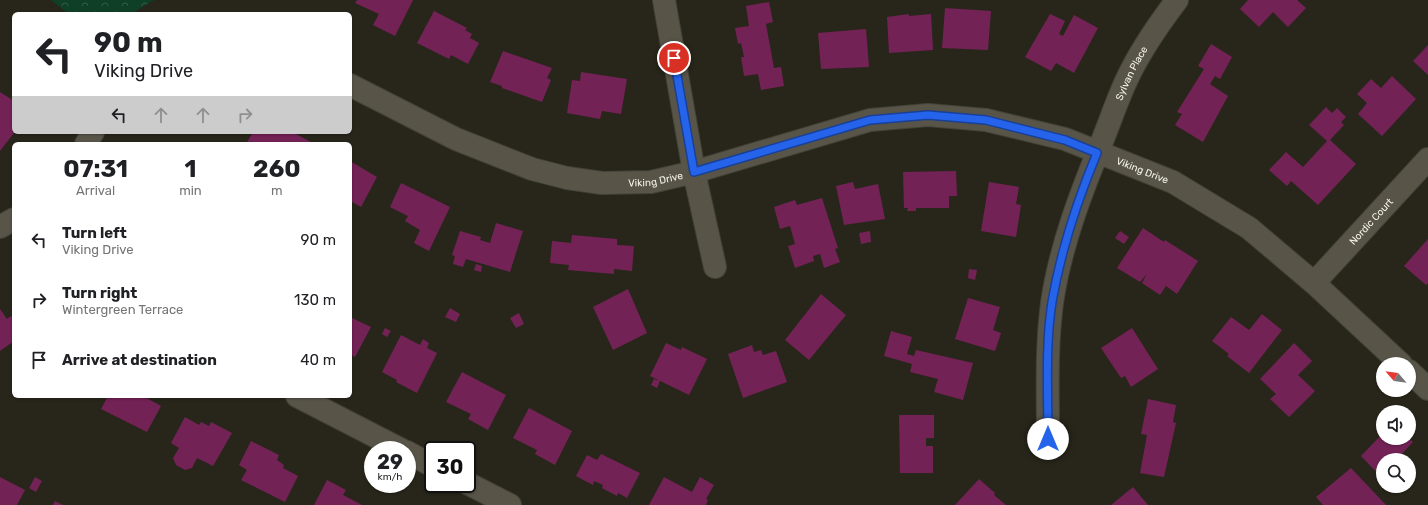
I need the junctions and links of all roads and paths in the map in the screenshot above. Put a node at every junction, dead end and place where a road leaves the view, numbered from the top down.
1 (664, 0) edge
2 (1177, 0) edge
3 (352, 87) edge
4 (1097, 153) junction
5 (1428, 159) edge
6 (694, 172) junction
7 (715, 267) dead end
8 (1314, 283) junction
9 (1393, 357) edge
10 (1416, 378) edge
11 (1428, 389) edge
12 (301, 398) edge
13 (1048, 439) dead end
14 (384, 441) edge
15 (476, 488) edge
16 (510, 505) edge

1 - 6 street
2 - 4 street, Sylvan Place
3 - 6 street, Viking Drive
4 - 6 street, Viking Drive
4 - 8 street, Viking Drive
4 - 13 street, Sylvan Place
5 - 8 street, Nordic Court
6 - 7 street
8 - 9 street, Viking Drive
10 - 11 street
12 - 14 street
15 - 16 street

